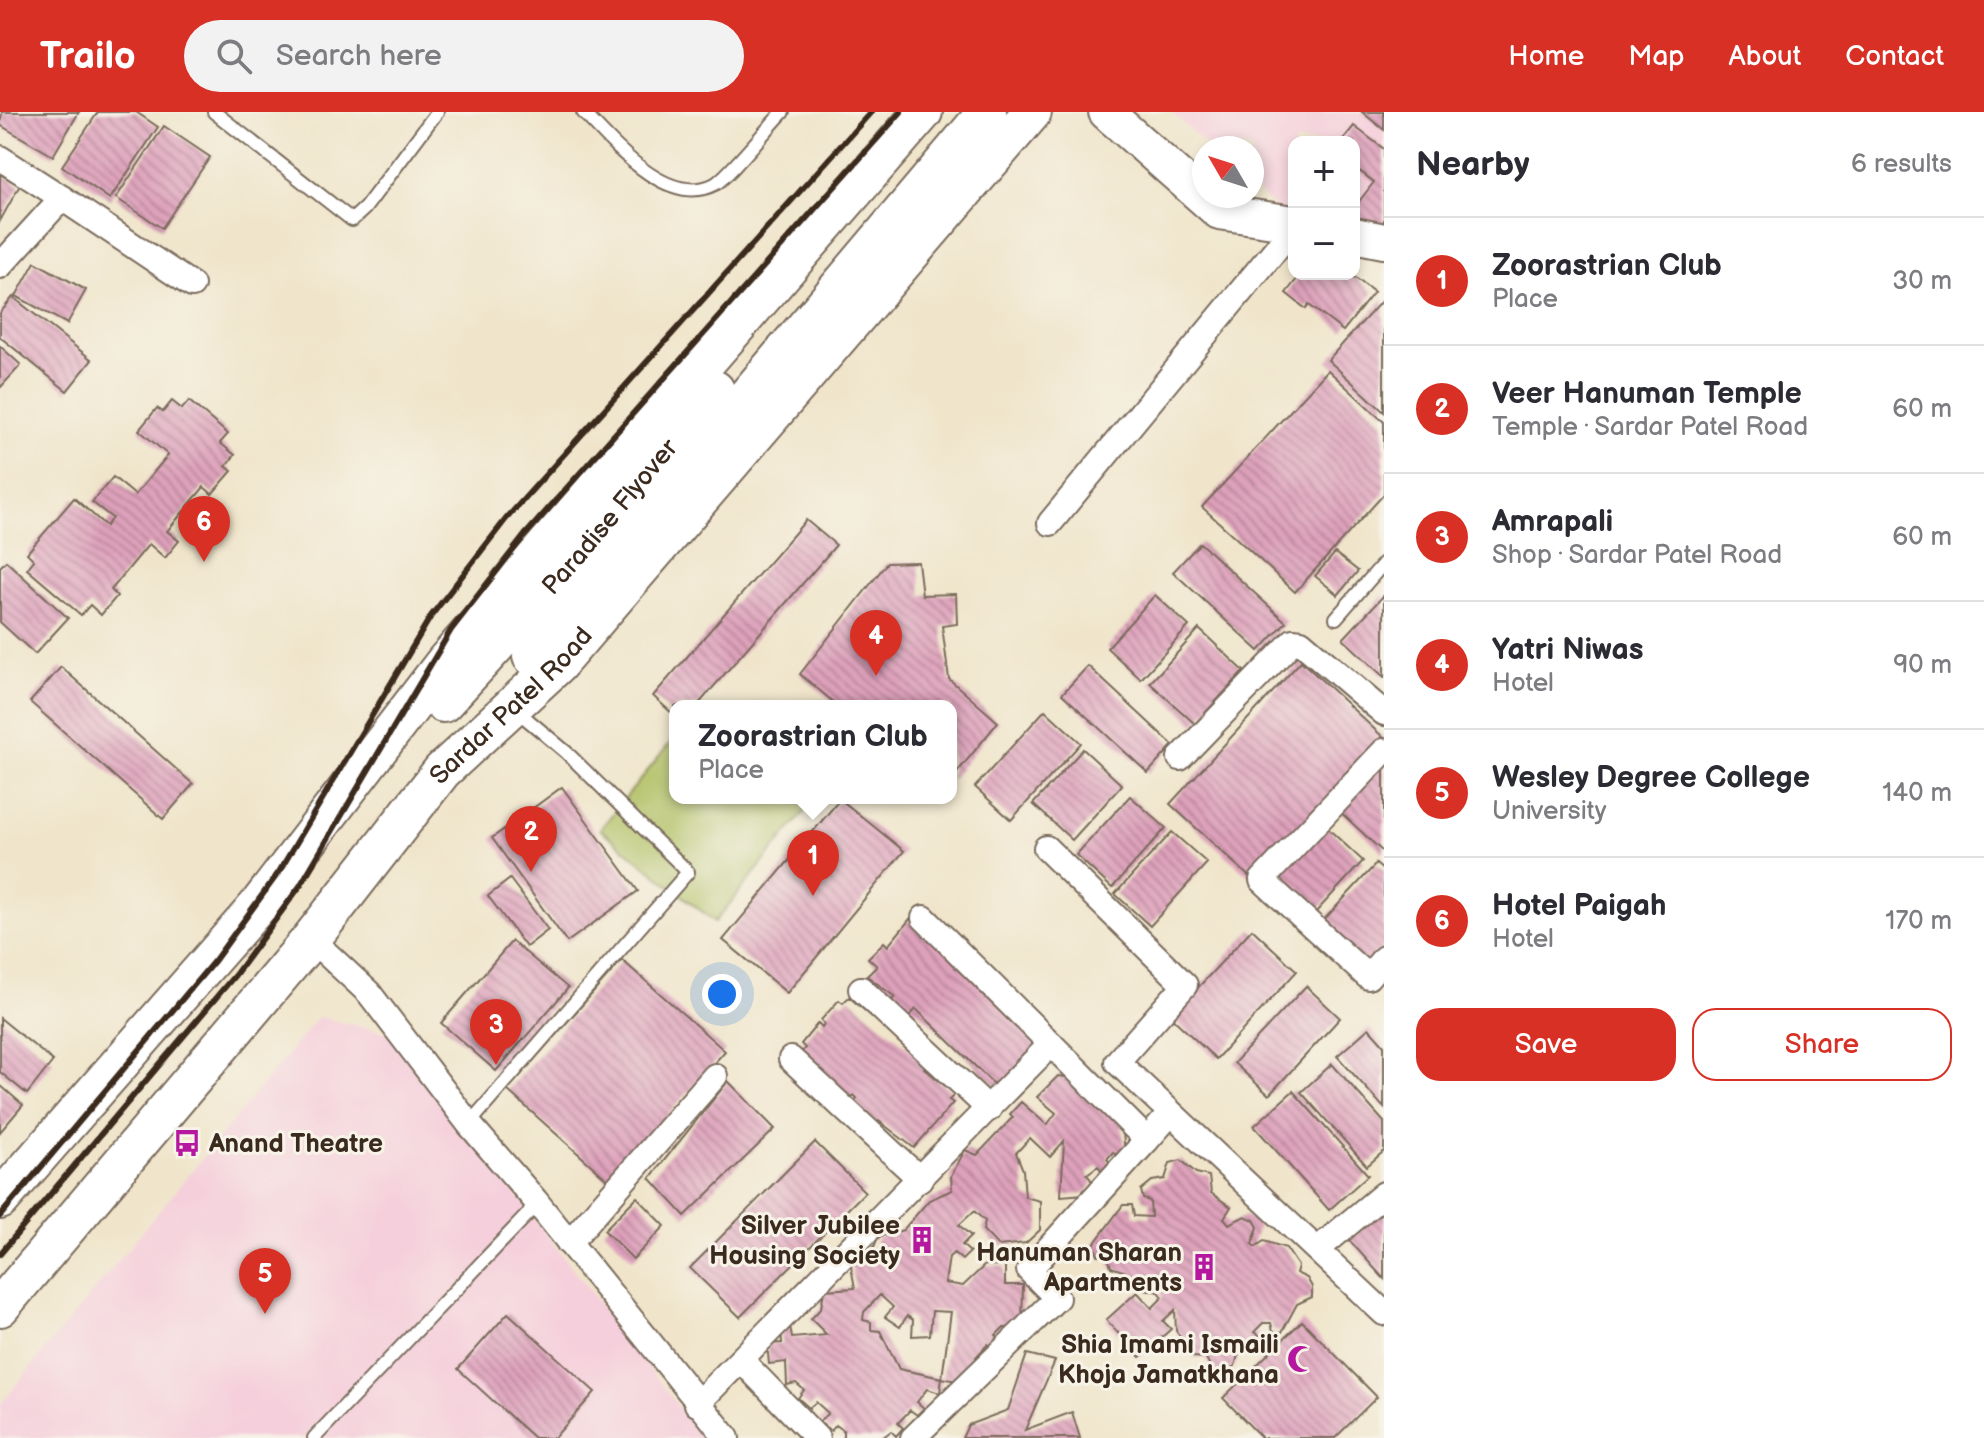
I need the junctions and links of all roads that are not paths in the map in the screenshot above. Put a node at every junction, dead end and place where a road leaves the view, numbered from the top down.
1 (214, 112) edge
2 (437, 112) edge
3 (583, 112) edge
4 (783, 112) edge
5 (923, 112) edge
6 (946, 112) edge
7 (987, 112) edge
8 (1032, 112) edge
9 (1106, 112) edge
10 (0, 158) edge
11 (62, 198) junction
12 (1288, 224) edge
13 (1288, 232) edge
14 (1360, 236) edge
15 (1384, 241) edge
16 (0, 266) edge
17 (192, 285) dead end
18 (1050, 523) dead end
19 (1384, 563) edge
20 (583, 570) junction
21 (1336, 618) dead end
22 (514, 708) junction
23 (1384, 713) edge
24 (1384, 751) edge
25 (1180, 758) dead end
26 (442, 771) junction
27 (1046, 848) dead end
28 (258, 906) junction
29 (924, 918) dead end
30 (311, 939) junction
31 (1384, 958) edge
32 (861, 989) dead end
33 (1051, 1044) junction
34 (791, 1059) dead end
35 (715, 1076) dead end
36 (989, 1109) junction
37 (1170, 1114) junction
38 (469, 1124) junction
39 (1147, 1140) junction
40 (920, 1179) junction
41 (1384, 1194) edge
42 (0, 1200) edge
43 (535, 1200) junction
44 (569, 1243) junction
45 (1318, 1249) junction
46 (0, 1307) edge
47 (1384, 1313) edge
48 (741, 1360) junction
49 (697, 1404) junction
50 (314, 1438) edge
51 (727, 1438) edge
52 (817, 1438) edge
53 (913, 1438) edge

1 - 2 lane
3 - 4 lane
5 - 28 main road
6 - 20 main road, Paradise Flyover
7 - 20 main road, Paradise Flyover
8 - 22 main road, Sardar Patel Road
9 - 12 street
10 - 11 street
11 - 16 street
11 - 17 street
13 - 18 street
14 - 15 street
19 - 21 lane
20 - 26 main road, Paradise Flyover
20 - 28 main road, Paradise Flyover
22 - 26 main road, Sardar Patel Road
22 - 38 lane
23 - 25 street
24 - 31 street
26 - 30 main road, Sardar Patel Road
27 - 37 street
28 - 42 main road
29 - 33 street
30 - 38 street
30 - 46 main road, Sardar Patel Road
32 - 36 street
33 - 36 street
33 - 39 street
34 - 40 street
35 - 44 street
36 - 40 street
37 - 39 street
37 - 45 street
38 - 43 street
39 - 53 street
40 - 48 street
41 - 45 street
43 - 44 street
43 - 50 lane
44 - 49 street
45 - 47 street
48 - 49 street
48 - 52 street
49 - 51 street

